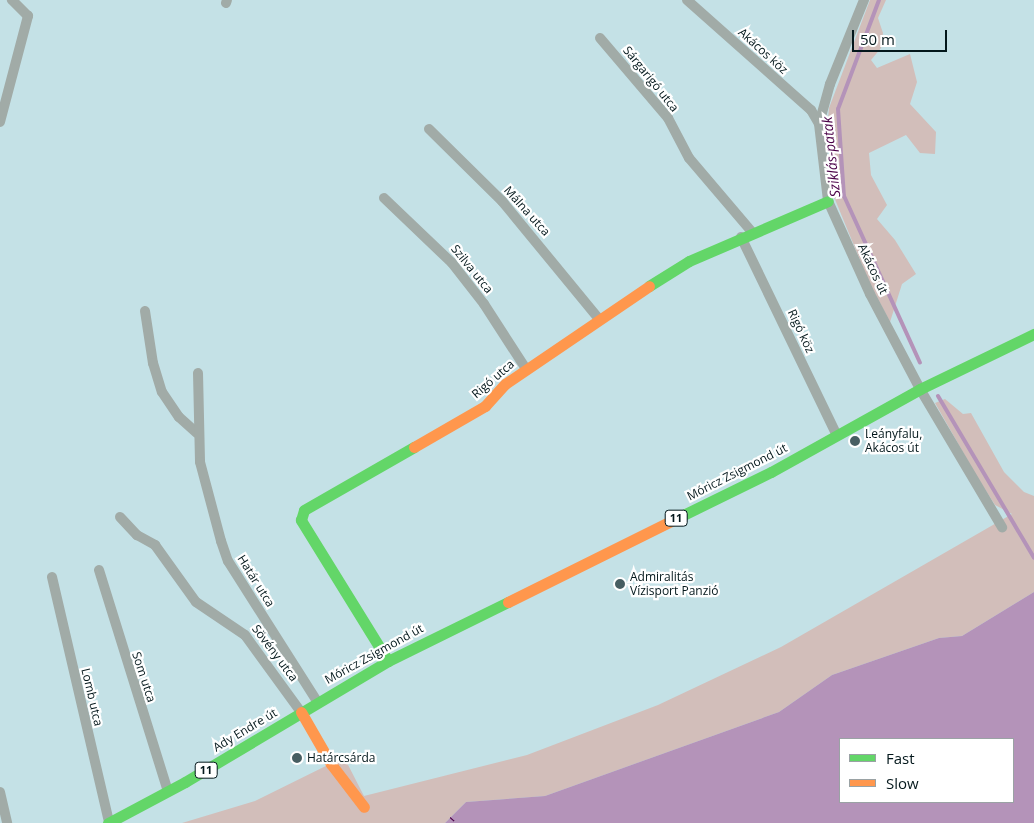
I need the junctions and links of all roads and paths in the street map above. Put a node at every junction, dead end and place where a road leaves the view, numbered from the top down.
1 (12, 0) edge
2 (687, 0) edge
3 (864, 0) edge
4 (600, 38) dead end
5 (0, 122) edge
6 (819, 124) junction
7 (429, 129) dead end
8 (384, 198) dead end
9 (828, 201) junction
10 (747, 235) junction
11 (145, 311) dead end
12 (598, 318) junction
13 (1034, 334) edge
14 (526, 369) junction
15 (198, 373) dead end
16 (920, 389) junction
17 (197, 433) junction
18 (837, 436) junction
19 (120, 517) dead end
20 (1002, 527) dead end
21 (98, 570) dead end
22 (52, 577) dead end
23 (388, 661) junction
24 (317, 701) junction
25 (301, 712) junction
26 (168, 791) junction
27 (0, 792) edge
28 (364, 806) dead end
29 (7, 823) edge
30 (108, 823) edge

1 - 5 street
2 - 6 street, Akácos köz
3 - 6 street, Akácos út
4 - 10 street, Sárgarigó utca
6 - 9 street, Akácos út
7 - 12 street, Málna utca
8 - 14 street, Szilva utca
9 - 10 main road, Rigó utca
9 - 16 street, Akácos út
10 - 12 main road, Rigó utca
10 - 18 street, Rigó köz
11 - 17 street
12 - 14 main road, Rigó utca
13 - 16 main road, Móricz Zsigmond út / 11
14 - 23 main road, Rigó utca
15 - 17 street, Határ utca
16 - 18 main road, Móricz Zsigmond út / 11
16 - 20 street, Akácos út
17 - 24 street, Határ utca
18 - 23 main road, Móricz Zsigmond út / 11
19 - 25 street, Sövény utca
21 - 26 street, Som utca
22 - 30 street, Lomb utca
23 - 24 main road, Móricz Zsigmond út / 11
24 - 25 main road, Ady Endre út / 11
25 - 26 main road, Ady Endre út / 11
25 - 28 main road, Sövény utca
26 - 30 main road, Ady Endre út / 11
27 - 29 street

